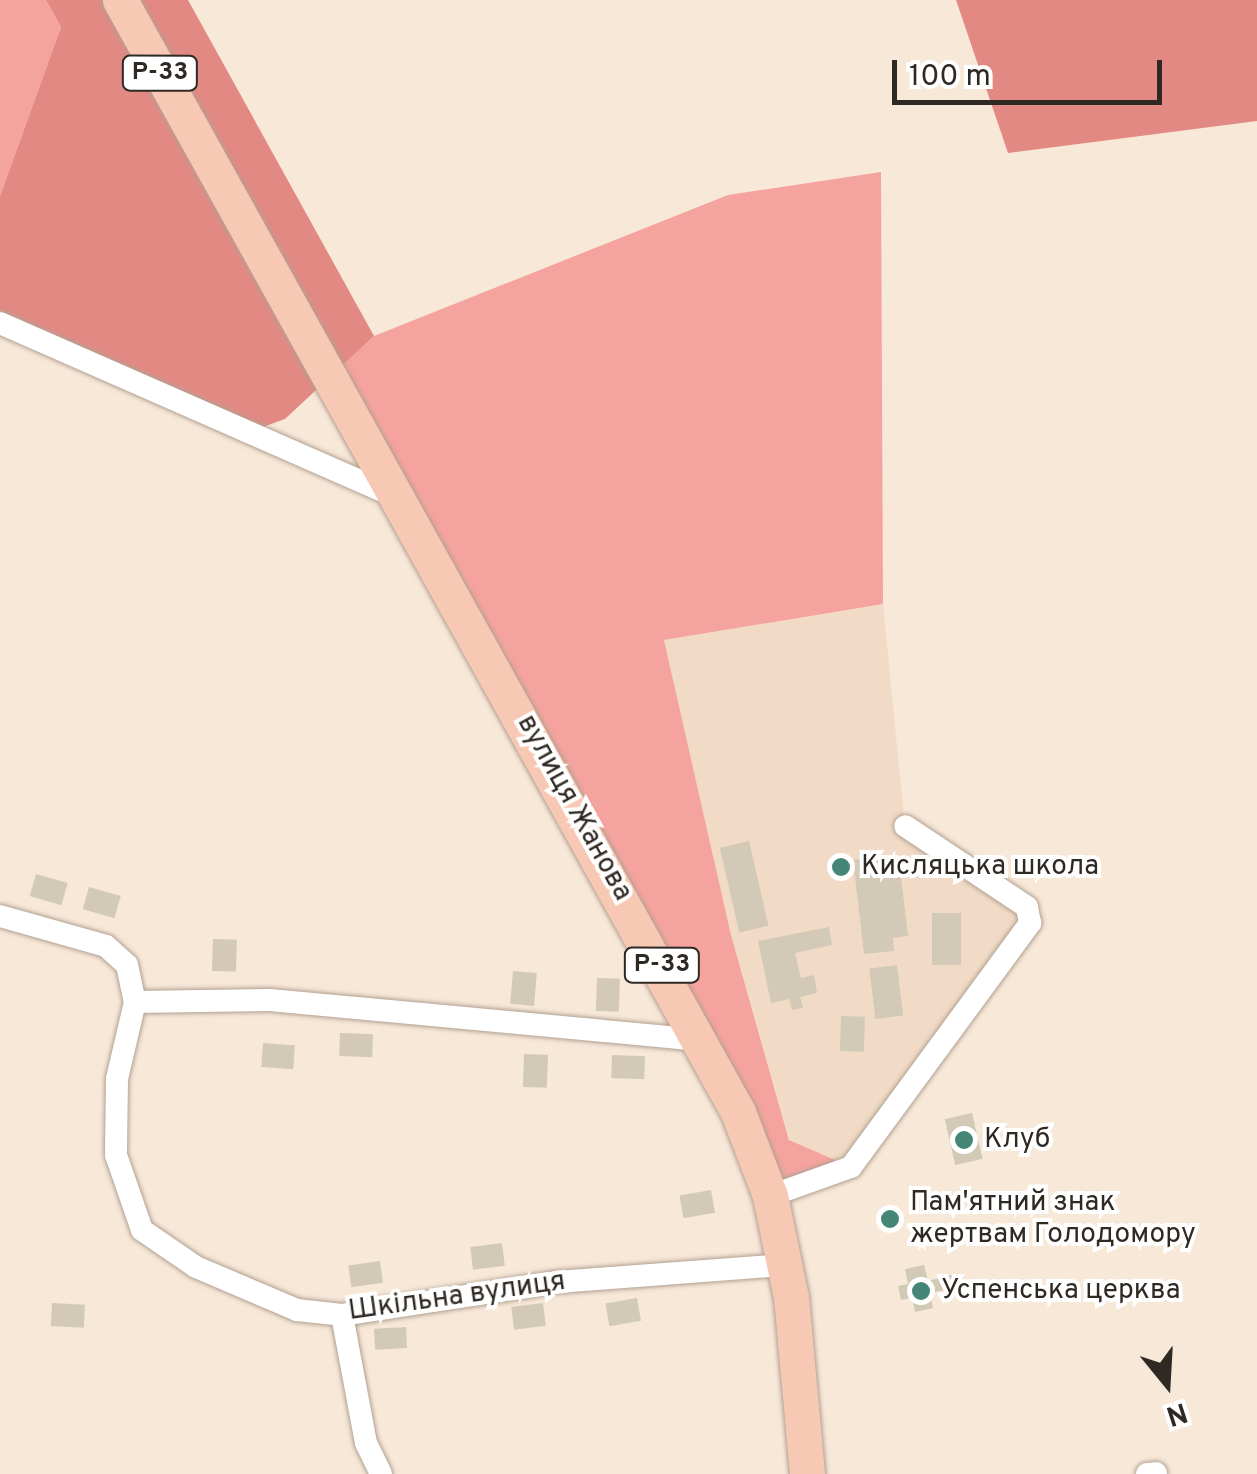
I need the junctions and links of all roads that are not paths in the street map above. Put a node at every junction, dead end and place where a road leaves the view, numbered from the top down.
1 (120, 0) edge
2 (0, 323) edge
3 (398, 498) junction
4 (905, 826) dead end
5 (0, 916) edge
6 (136, 1002) junction
7 (703, 1040) junction
8 (770, 1196) junction
9 (784, 1265) junction
10 (342, 1315) junction
11 (1156, 1473) edge
12 (381, 1474) edge
13 (807, 1474) edge
14 (1148, 1474) edge

1 - 3 main road, Р-33
2 - 3 street
3 - 7 main road, вулиця Жанова / Р-33
4 - 8 street
5 - 6 street
6 - 7 street
6 - 10 street, Шкільна вулиця
7 - 8 main road, вулиця Жанова / Р-33
8 - 9 main road, вулиця Жанова / Р-33
9 - 10 street, Шкільна вулиця
9 - 13 main road, вулиця Жанова / Р-33
10 - 12 street
11 - 14 street

